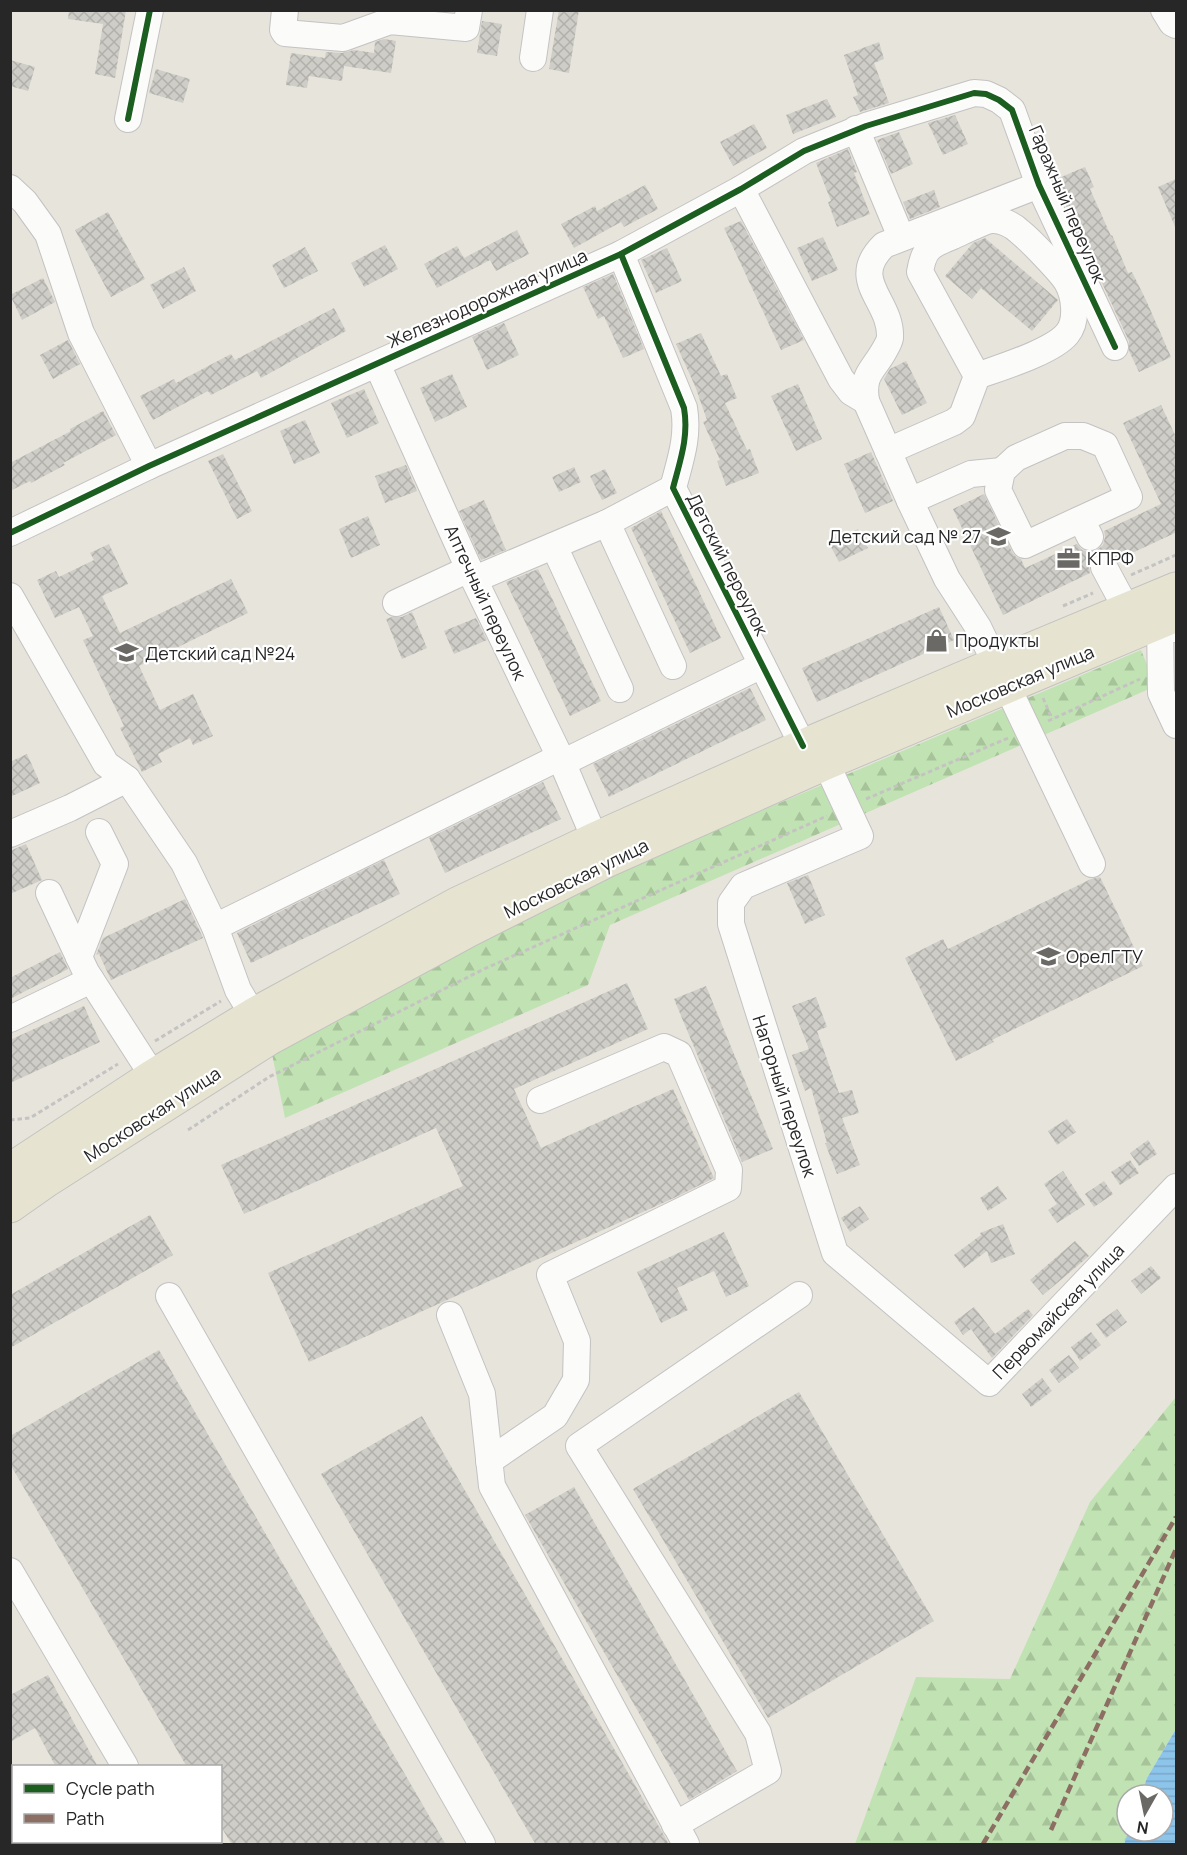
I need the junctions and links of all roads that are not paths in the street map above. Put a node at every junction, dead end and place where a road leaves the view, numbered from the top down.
1 (150, 10) edge
2 (469, 10) edge
3 (540, 10) edge
4 (1164, 10) edge
5 (284, 20) edge
6 (1176, 25) edge
7 (533, 58) dead end
8 (974, 93) joint
9 (128, 119) dead end
10 (856, 129) junction
11 (1039, 185) junction
12 (10, 188) edge
13 (741, 189) junction
14 (901, 237) junction
15 (621, 254) junction
16 (1115, 347) dead end
17 (377, 364) junction
18 (976, 376) junction
19 (866, 401) junction
20 (888, 451) junction
21 (149, 466) junction
22 (1002, 471) junction
23 (673, 488) junction
24 (910, 501) junction
25 (607, 523) junction
26 (10, 533) edge
27 (554, 546) junction
28 (1104, 567) dead end
29 (472, 574) junction
30 (1176, 589) edge
31 (10, 596) edge
32 (396, 603) dead end
33 (1126, 610) junction
34 (1171, 622) edge
35 (762, 665) junction
36 (673, 666) dead end
37 (1002, 675) junction
38 (620, 689) dead end
39 (1176, 725) edge
40 (814, 755) junction
41 (561, 760) junction
42 (127, 779) junction
43 (99, 832) dead end
44 (10, 834) edge
45 (595, 839) junction
46 (1092, 864) dead end
47 (743, 886) joint
48 (49, 893) dead end
49 (215, 927) junction
50 (79, 957) junction
51 (91, 980) junction
52 (253, 1015) junction
53 (10, 1019) edge
54 (153, 1076) junction
55 (540, 1100) dead end
56 (23, 1167) edge
57 (1176, 1187) edge
58 (10, 1206) edge
59 (879, 1292) joint
60 (799, 1295) dead end
61 (169, 1296) dead end
62 (450, 1315) dead end
63 (489, 1461) junction
64 (10, 1571) edge
65 (124, 1765) edge
66 (681, 1835) edge
67 (482, 1845) edge

1 - 9 street
2 - 5 street
3 - 7 street
4 - 6 street
8 - 10 street, Железнодорожная улица
8 - 11 street, Гаражный переулок
10 - 13 street, Железнодорожная улица
10 - 14 street
11 - 14 street
11 - 16 street, Гаражный переулок
12 - 21 street
13 - 15 street, Железнодорожная улица
13 - 19 street
14 - 19 street
15 - 17 street, Железнодорожная улица
15 - 23 street, Детский переулок
17 - 21 street, Железнодорожная улица
17 - 29 street, Аптечный переулок
18 - 18 street
18 - 20 street
19 - 20 street
20 - 24 street
21 - 26 street, Железнодорожная улица
22 - 22 street
22 - 24 street
23 - 25 street
23 - 35 street, Детский переулок
24 - 37 street
25 - 27 street
25 - 36 street
27 - 29 street
27 - 38 street
28 - 33 street
29 - 32 street
29 - 41 street, Аптечный переулок
30 - 33 main road, Московская улица
31 - 42 street
33 - 37 main road, Московская улица
34 - 37 main road, Московская улица
34 - 39 street
35 - 40 street, Детский переулок
35 - 41 street
37 - 40 main road, Московская улица
37 - 46 street
40 - 45 main road, Московская улица
40 - 47 street, Детский переулок
40 - 56 main road, Московская улица
41 - 45 street, Аптечный переулок
41 - 49 street
42 - 44 street
42 - 49 street
43 - 50 street
45 - 52 main road, Московская улица
47 - 59 street, Нагорный переулок
48 - 50 street
49 - 52 street
50 - 51 street
51 - 53 street
51 - 54 street
52 - 54 main road, Московская улица
54 - 56 main road, Московская улица
55 - 63 street
56 - 58 main road, Московская улица
57 - 59 street, Первомайская улица
60 - 66 street
61 - 67 street
62 - 63 street
63 - 66 street
64 - 65 street

